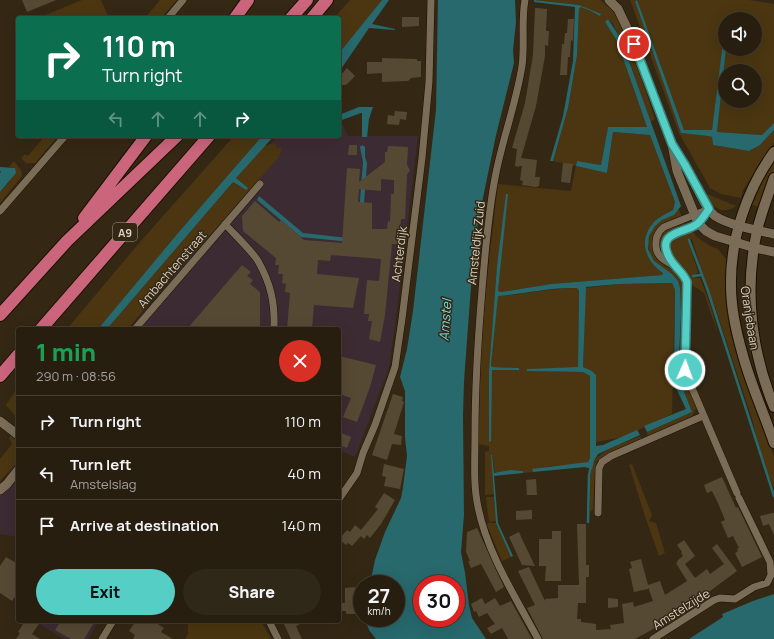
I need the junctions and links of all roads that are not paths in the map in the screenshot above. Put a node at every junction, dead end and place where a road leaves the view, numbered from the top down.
1 (183, 0) edge
2 (248, 0) edge
3 (307, 0) edge
4 (327, 0) edge
5 (431, 0) edge
6 (526, 0) edge
7 (609, 0) edge
8 (170, 16) edge
9 (236, 16) edge
10 (293, 16) edge
11 (314, 16) edge
12 (63, 138) edge
13 (144, 138) edge
14 (176, 138) edge
15 (207, 138) edge
16 (672, 144) junction
17 (774, 152) edge
18 (774, 178) edge
19 (260, 184) dead end
20 (709, 209) junction
21 (0, 211) edge
22 (696, 219) junction
23 (225, 224) junction
24 (739, 225) junction
25 (758, 231) junction
26 (774, 234) edge
27 (67, 241) junction
28 (735, 242) junction
29 (755, 248) junction
30 (774, 252) edge
31 (674, 266) junction
32 (0, 315) edge
33 (43, 327) edge
34 (137, 327) edge
35 (274, 327) edge
36 (16, 357) edge
37 (0, 376) edge
38 (774, 407) edge
39 (703, 416) junction
40 (0, 421) edge
41 (16, 433) edge
42 (774, 443) edge
43 (16, 473) edge
44 (0, 490) edge
45 (341, 496) edge
46 (598, 513) dead end
47 (113, 623) edge
48 (270, 623) edge
49 (102, 639) edge
50 (278, 639) edge
51 (538, 639) edge
52 (653, 639) edge

1 - 8 street
2 - 9 highway
3 - 10 highway
4 - 11 highway
5 - 45 street, Achterdijk
6 - 51 street, Amsteldijk Zuid
7 - 16 street
12 - 21 street
13 - 27 highway, A9
14 - 27 highway, A9
15 - 33 highway, A9
16 - 20 street
16 - 22 street
17 - 24 main road, Oranjebaan
18 - 25 main road, Oranjebaan
19 - 23 street, Ambachtenstraat
20 - 22 street
20 - 24 street
22 - 28 street
22 - 31 street
22 - 31 street
23 - 34 street, Ambachtenstraat
23 - 35 street
24 - 25 street
24 - 28 main road, Oranjebaan
25 - 26 street
25 - 29 main road, Oranjebaan
27 - 32 highway, A9
28 - 29 street
28 - 42 main road, Oranjebaan
29 - 30 street
29 - 38 main road, Oranjebaan
31 - 39 street, Amstelzijde
36 - 37 highway
39 - 46 street
39 - 52 street, Amstelzijde
40 - 41 street
43 - 44 street
47 - 49 street
48 - 50 street

